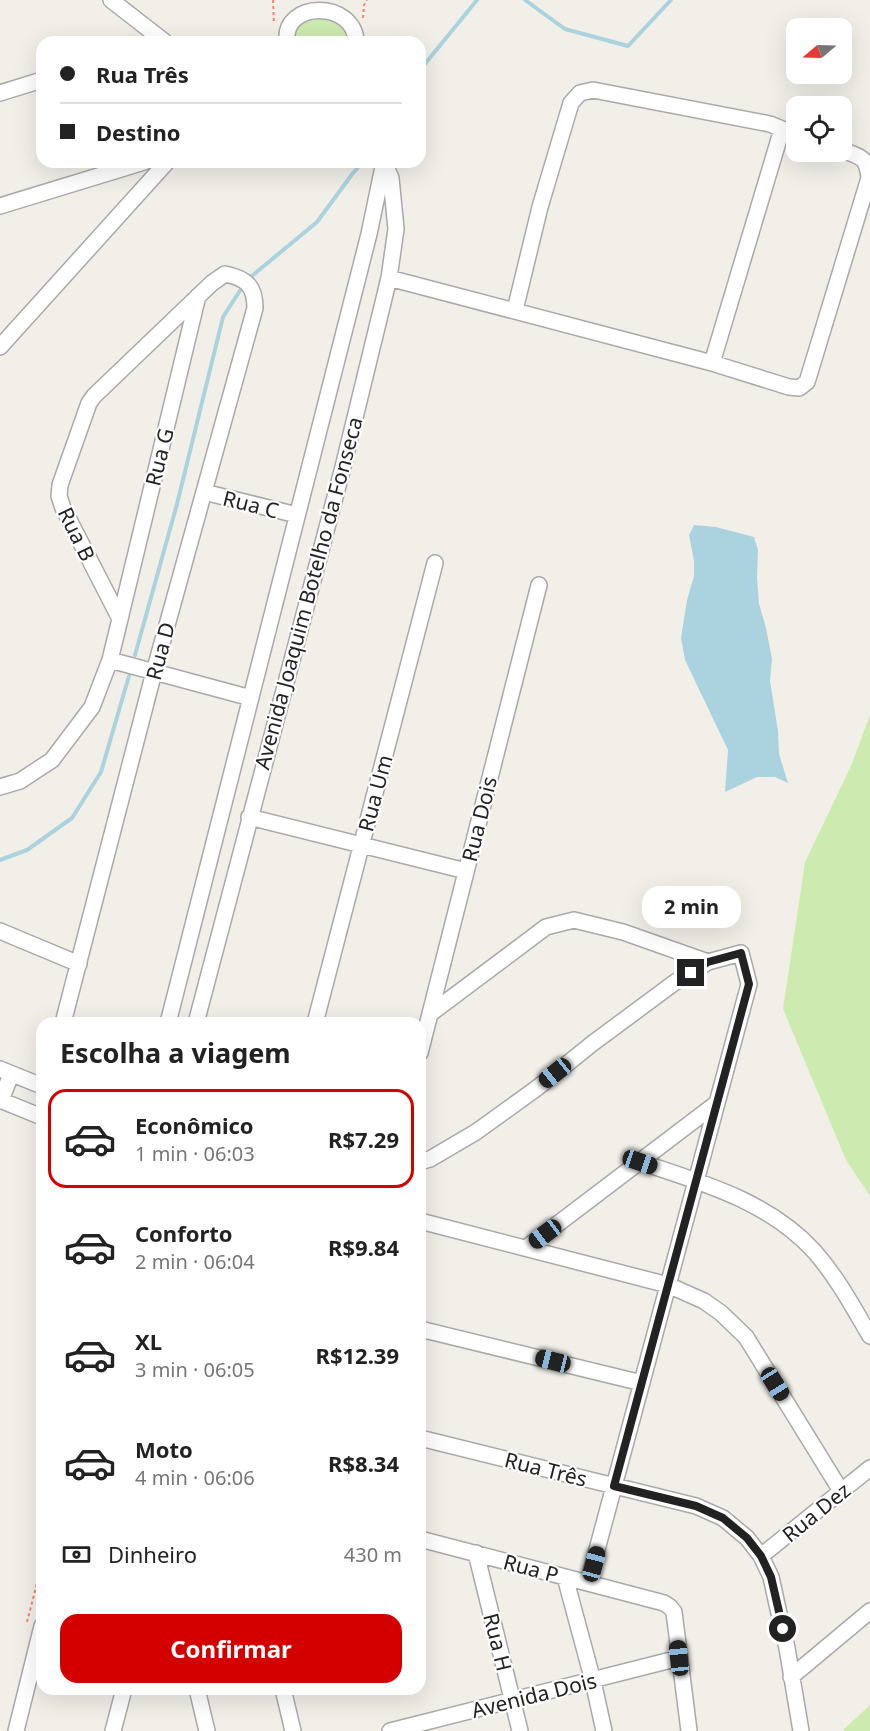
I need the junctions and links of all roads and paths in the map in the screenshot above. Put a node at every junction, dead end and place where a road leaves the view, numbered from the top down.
1 (111, 0) edge
2 (273, 0) edge
3 (302, 3) edge
4 (156, 36) edge
5 (282, 36) edge
6 (283, 36) edge
7 (356, 36) edge
8 (36, 82) edge
9 (0, 93) edge
10 (786, 131) edge
11 (786, 141) edge
12 (852, 154) edge
13 (124, 168) edge
14 (162, 168) edge
15 (383, 168) edge
16 (387, 168) edge
17 (0, 206) edge
18 (389, 278) junction
19 (246, 281) joint
20 (198, 296) junction
21 (515, 310) junction
22 (0, 347) edge
23 (712, 363) junction
24 (204, 492) junction
25 (297, 515) junction
26 (435, 563) dead end
27 (539, 585) dead end
28 (120, 619) junction
29 (110, 660) junction
30 (154, 672) junction
31 (251, 698) junction
32 (0, 788) edge
33 (249, 818) junction
34 (361, 845) junction
35 (466, 871) junction
36 (0, 931) edge
37 (708, 962) junction
38 (80, 964) junction
39 (430, 1014) junction
40 (65, 1017) edge
41 (170, 1017) edge
42 (198, 1017) edge
43 (317, 1017) edge
44 (426, 1030) edge
45 (5, 1071) edge
46 (36, 1084) edge
47 (1, 1101) edge
48 (717, 1103) junction
49 (36, 1115) edge
50 (426, 1160) edge
51 (640, 1162) junction
52 (697, 1180) junction
53 (426, 1223) edge
54 (526, 1248) junction
55 (669, 1285) junction
56 (426, 1330) edge
57 (870, 1336) edge
58 (642, 1383) junction
59 (426, 1439) edge
60 (870, 1468) edge
61 (614, 1486) junction
62 (841, 1491) junction
63 (426, 1540) edge
64 (476, 1553) junction
65 (761, 1556) junction
66 (565, 1577) junction
67 (588, 1583) junction
68 (870, 1611) edge
69 (36, 1650) edge
70 (679, 1658) junction
71 (791, 1677) junction
72 (592, 1681) junction
73 (122, 1695) edge
74 (198, 1695) edge
75 (284, 1695) edge
76 (512, 1699) junction
77 (432, 1726) edge
78 (16, 1731) edge
79 (113, 1731) edge
80 (207, 1731) edge
81 (293, 1731) edge
82 (390, 1731) edge
83 (520, 1731) edge
84 (604, 1731) edge
85 (689, 1731) edge
86 (801, 1731) edge

1 - 4 street
2 - 5 path
3 - 6 street
3 - 7 street
8 - 9 street
10 - 21 street
11 - 23 street
12 - 23 street
13 - 17 street
14 - 22 street
15 - 25 street
16 - 18 street, Avenida Joaquim Botelho da Fonseca
18 - 21 street
18 - 33 street, Avenida Joaquim Botelho da Fonseca
19 - 20 street, Rua B
19 - 24 street, Rua D
20 - 28 street, Rua G
20 - 28 street, Rua B
21 - 23 street
24 - 25 street, Rua C
24 - 30 street, Rua D
25 - 31 street
26 - 34 street, Rua Um
27 - 35 street, Rua Dois
28 - 29 street
29 - 30 street
29 - 32 street
30 - 31 street
30 - 38 street, Rua D
31 - 41 street
33 - 34 street
33 - 42 street, Avenida Joaquim Botelho da Fonseca
34 - 35 street
34 - 43 street, Rua Um
35 - 39 street, Rua Dois
36 - 38 street
37 - 39 street
37 - 48 street
37 - 50 street
38 - 40 street, Rua D
39 - 44 street, Rua Dois
45 - 46 street
45 - 47 street
47 - 49 street
48 - 51 street
48 - 52 street
51 - 52 street
51 - 54 street
52 - 55 street
52 - 57 street
53 - 54 street
54 - 55 street
55 - 58 street
55 - 62 street
56 - 58 street
58 - 61 street
59 - 61 street, Rua Três
60 - 62 street, Rua Dez
61 - 65 street, Rua Três
61 - 67 street
62 - 65 street, Rua Dez
63 - 64 street, Rua P
64 - 66 street, Rua P
64 - 76 street, Rua H
65 - 71 street, Rua Três
66 - 67 street, Rua P
66 - 72 street
67 - 70 street, Rua P
68 - 71 street
69 - 78 street
70 - 72 street, Avenida Dois
70 - 85 street
71 - 86 street, Rua Três
72 - 76 street, Avenida Dois
72 - 84 street
73 - 79 street
74 - 80 street
75 - 81 street
76 - 77 street, Avenida Dois
76 - 83 street, Rua H
77 - 82 street, Avenida Dois

